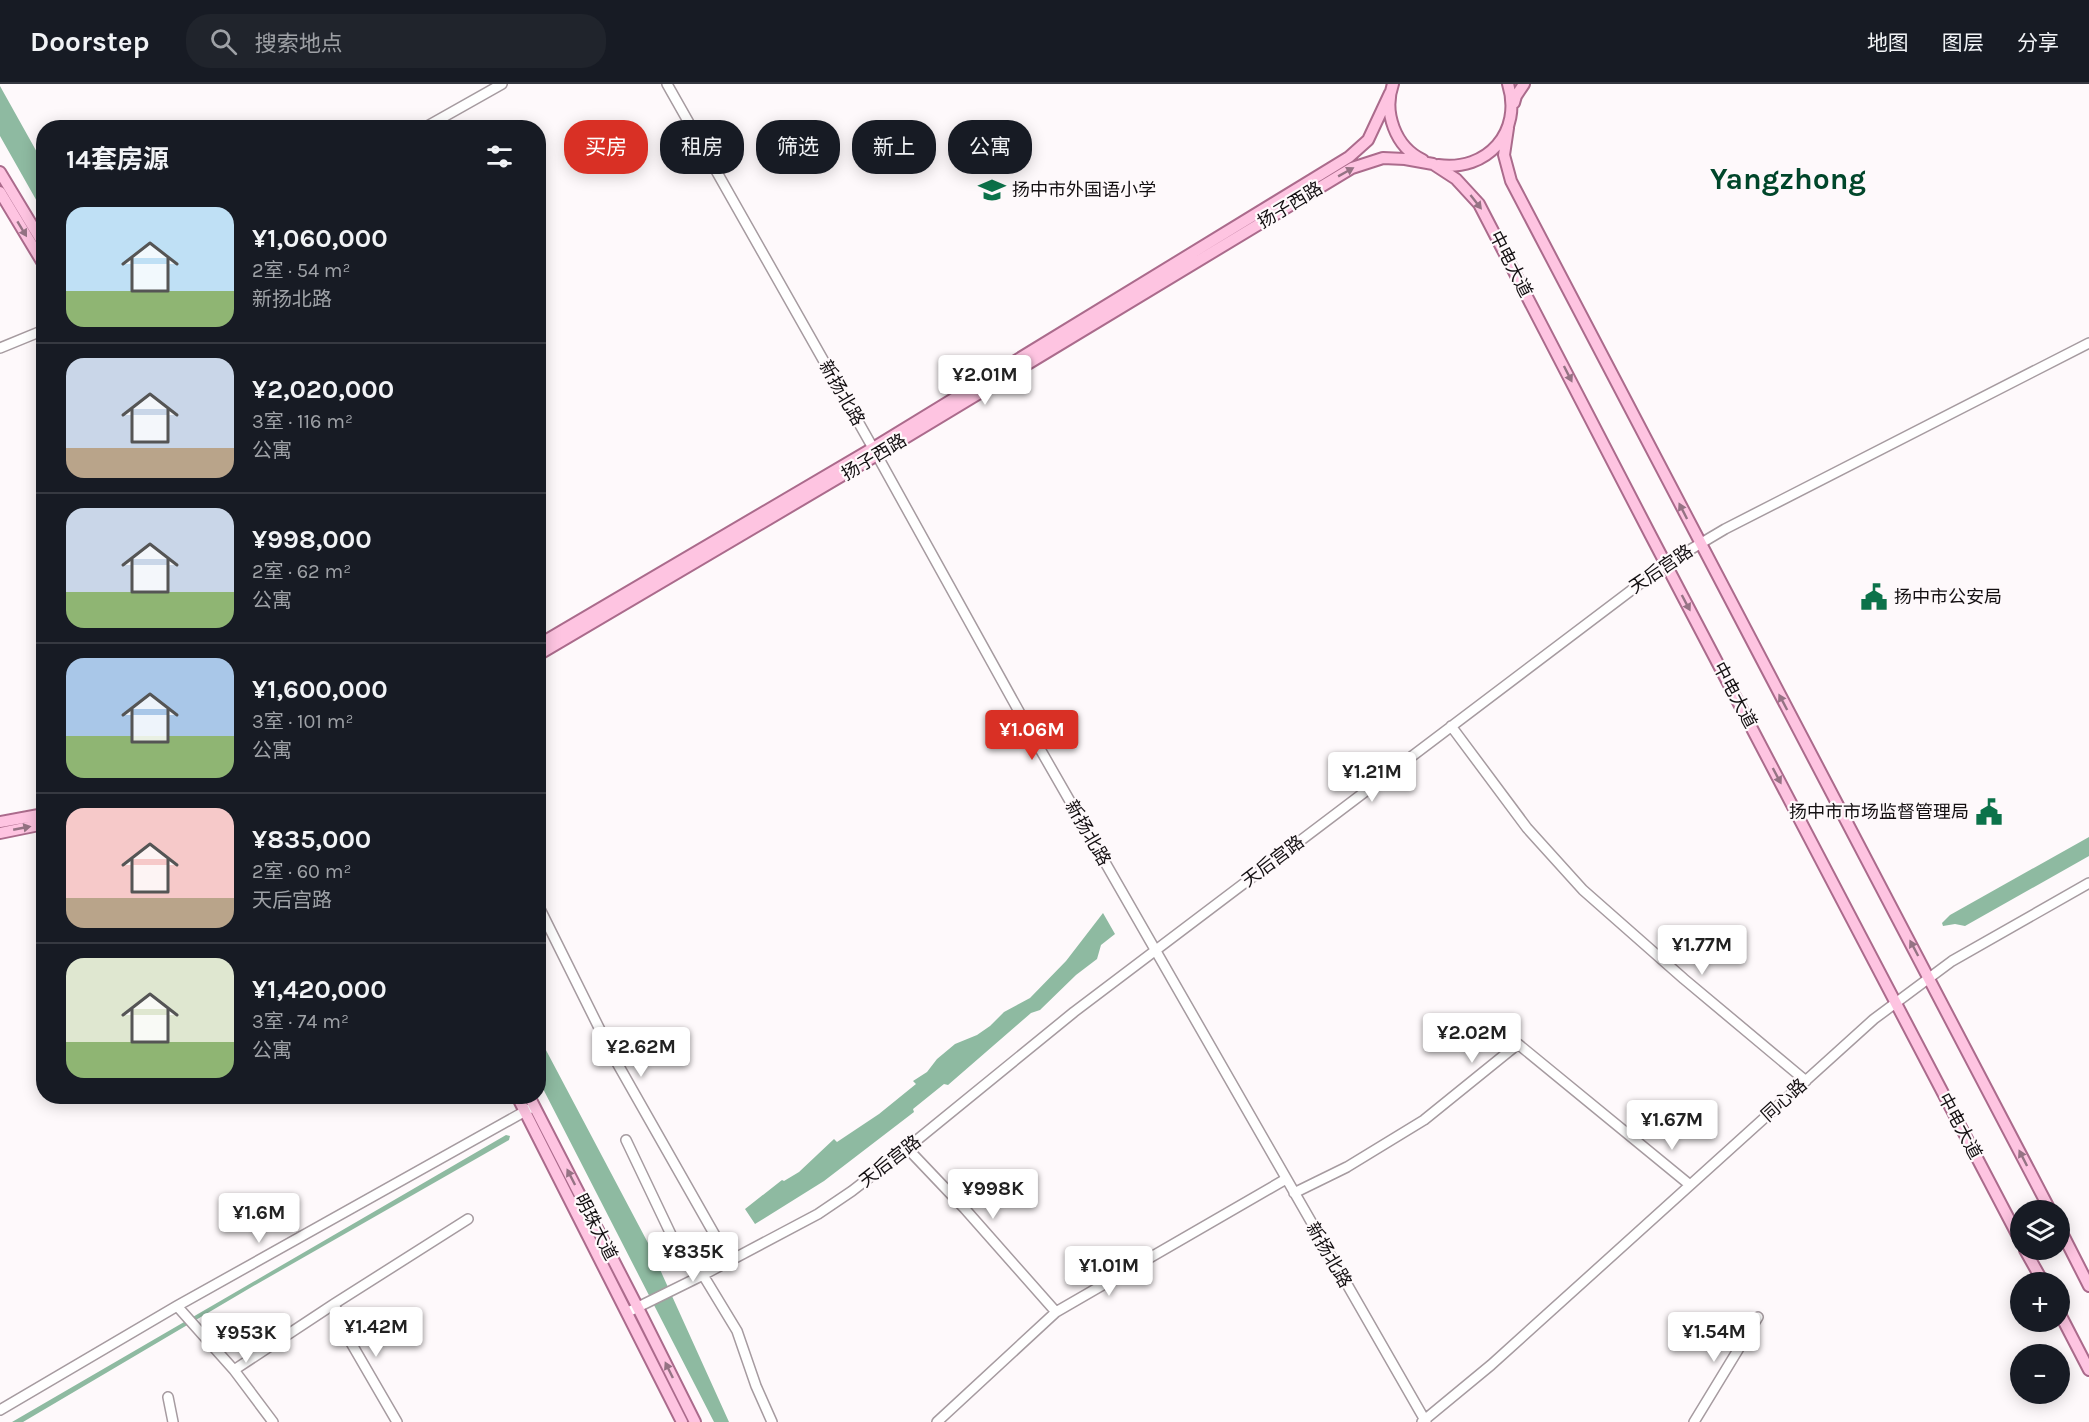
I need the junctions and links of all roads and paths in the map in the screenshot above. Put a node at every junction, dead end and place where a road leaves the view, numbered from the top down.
1 (502, 84) edge
2 (667, 84) edge
3 (1508, 84) edge
4 (1524, 84) edge
5 (1392, 89) edge
6 (1512, 112) junction
7 (438, 120) edge
8 (1508, 128) junction
9 (1433, 164) junction
10 (0, 172) edge
11 (0, 192) edge
12 (36, 232) edge
13 (36, 252) edge
14 (36, 333) edge
15 (2089, 343) edge
16 (0, 348) edge
17 (875, 451) junction
18 (1699, 543) junction
19 (1666, 564) junction
20 (546, 640) edge
21 (546, 650) edge
22 (1451, 726) junction
23 (36, 815) edge
24 (0, 822) edge
25 (36, 825) edge
26 (0, 832) edge
27 (2089, 883) edge
28 (546, 921) edge
29 (1155, 950) junction
30 (1929, 977) junction
31 (1895, 1002) junction
32 (1806, 1081) junction
33 (529, 1105) edge
34 (626, 1140) dead end
35 (907, 1148) junction
36 (1286, 1179) junction
37 (1690, 1185) junction
38 (1294, 1193) junction
39 (2045, 1200) edge
40 (468, 1219) dead end
41 (2010, 1221) edge
42 (2070, 1249) edge
43 (729, 1260) junction
44 (704, 1275) junction
45 (2089, 1286) edge
46 (334, 1304) junction
47 (179, 1308) junction
48 (637, 1308) junction
49 (1056, 1312) junction
50 (1758, 1317) dead end
51 (2069, 1332) edge
52 (2089, 1370) edge
53 (234, 1371) junction
54 (168, 1396) dead end
55 (0, 1410) edge
56 (1424, 1421) edge
57 (173, 1422) edge
58 (273, 1422) edge
59 (397, 1422) edge
60 (682, 1422) edge
61 (695, 1422) edge
62 (772, 1422) edge
63 (938, 1422) edge
64 (1694, 1422) edge

1 - 7 street
2 - 17 street, 新扬北路
3 - 6 main road
4 - 6 main road
5 - 9 main road, 中电大道
5 - 17 main road, 扬子西路
6 - 8 main road, 中电大道
8 - 9 main road, 扬子西路
18 -> 8 main road, 中电大道
17 -> 9 main road, 扬子西路
9 -> 19 main road, 中电大道
10 - 12 main road
11 -> 13 main road
14 - 16 street
15 - 18 street, 天后宫路
17 - 20 main road, 扬子西路
17 - 21 main road, 扬子西路
17 - 29 street, 新扬北路
18 - 19 street, 天后宫路
30 -> 18 main road, 中电大道
19 - 22 street, 天后宫路
19 -> 31 main road, 中电大道
22 - 29 street, 天后宫路
22 - 32 street
23 - 24 main road
26 -> 25 main road
27 - 30 street, 同心路
28 - 43 street
29 - 35 street, 天后宫路
29 - 36 street, 新扬北路
30 - 31 street, 同心路
39 -> 30 main road, 中电大道
31 - 32 street, 同心路
31 - 41 main road, 中电大道
32 - 37 street, 同心路
33 - 47 street
33 - 48 main road, 明珠大道
34 - 44 street
35 - 43 street, 天后宫路
35 - 49 street
36 - 38 street, 新扬北路
36 - 49 street
37 - 38 street
37 - 56 street, 同心路
38 - 56 street, 新扬北路
40 - 46 street
42 - 45 main road
43 - 44 street, 天后宫路
44 - 48 street, 天后宫路
44 - 62 street
46 - 53 street
46 - 59 street
47 - 53 street
47 - 55 street
48 - 60 main road, 明珠大道
61 -> 48 main road, 明珠大道
49 - 63 street
50 - 64 street
51 - 52 main road
53 - 58 street
54 - 57 street

